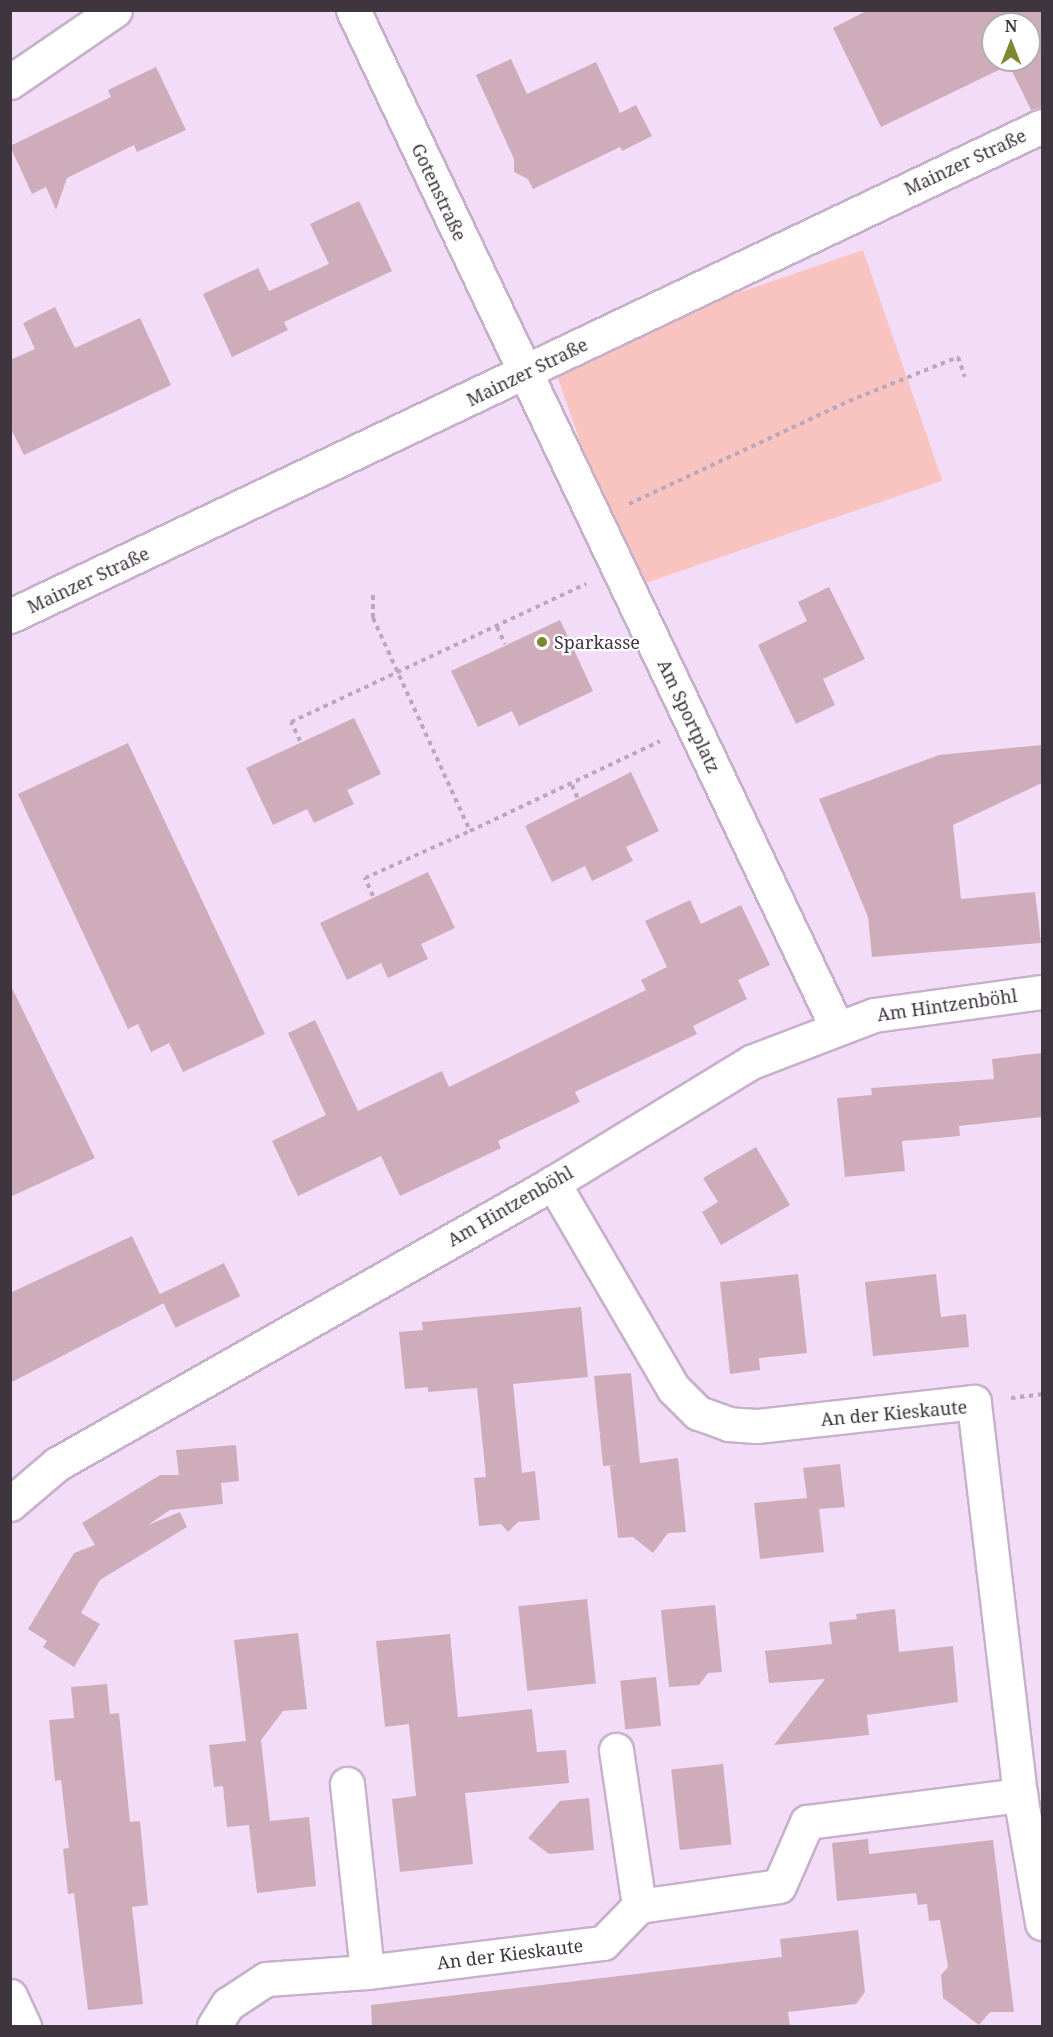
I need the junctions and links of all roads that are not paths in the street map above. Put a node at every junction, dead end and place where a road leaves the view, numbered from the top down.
1 (115, 10) edge
2 (352, 10) edge
3 (10, 82) edge
4 (1042, 126) edge
5 (525, 374) junction
6 (10, 616) edge
7 (1042, 992) edge
8 (836, 1026) junction
9 (553, 1183) junction
10 (11, 1502) edge
11 (616, 1750) dead end
12 (347, 1784) dead end
13 (1020, 1795) junction
14 (639, 1906) junction
15 (1042, 1923) edge
16 (367, 1972) junction
17 (10, 1996) edge
18 (24, 2026) edge
19 (214, 2026) edge

1 - 3 street
2 - 5 street, Gotenstraße
4 - 5 street, Mainzer Straße
5 - 6 street, Mainzer Straße
5 - 8 street, Am Sportplatz
7 - 8 street, Am Hintzenböhl
8 - 9 street, Am Hintzenböhl
9 - 10 street, Am Hintzenböhl
9 - 13 street, An der Kieskaute
11 - 14 street
12 - 16 street
13 - 14 street
13 - 15 street, An der Kieskaute
14 - 16 street, An der Kieskaute
16 - 19 street, An der Kieskaute
17 - 18 street

